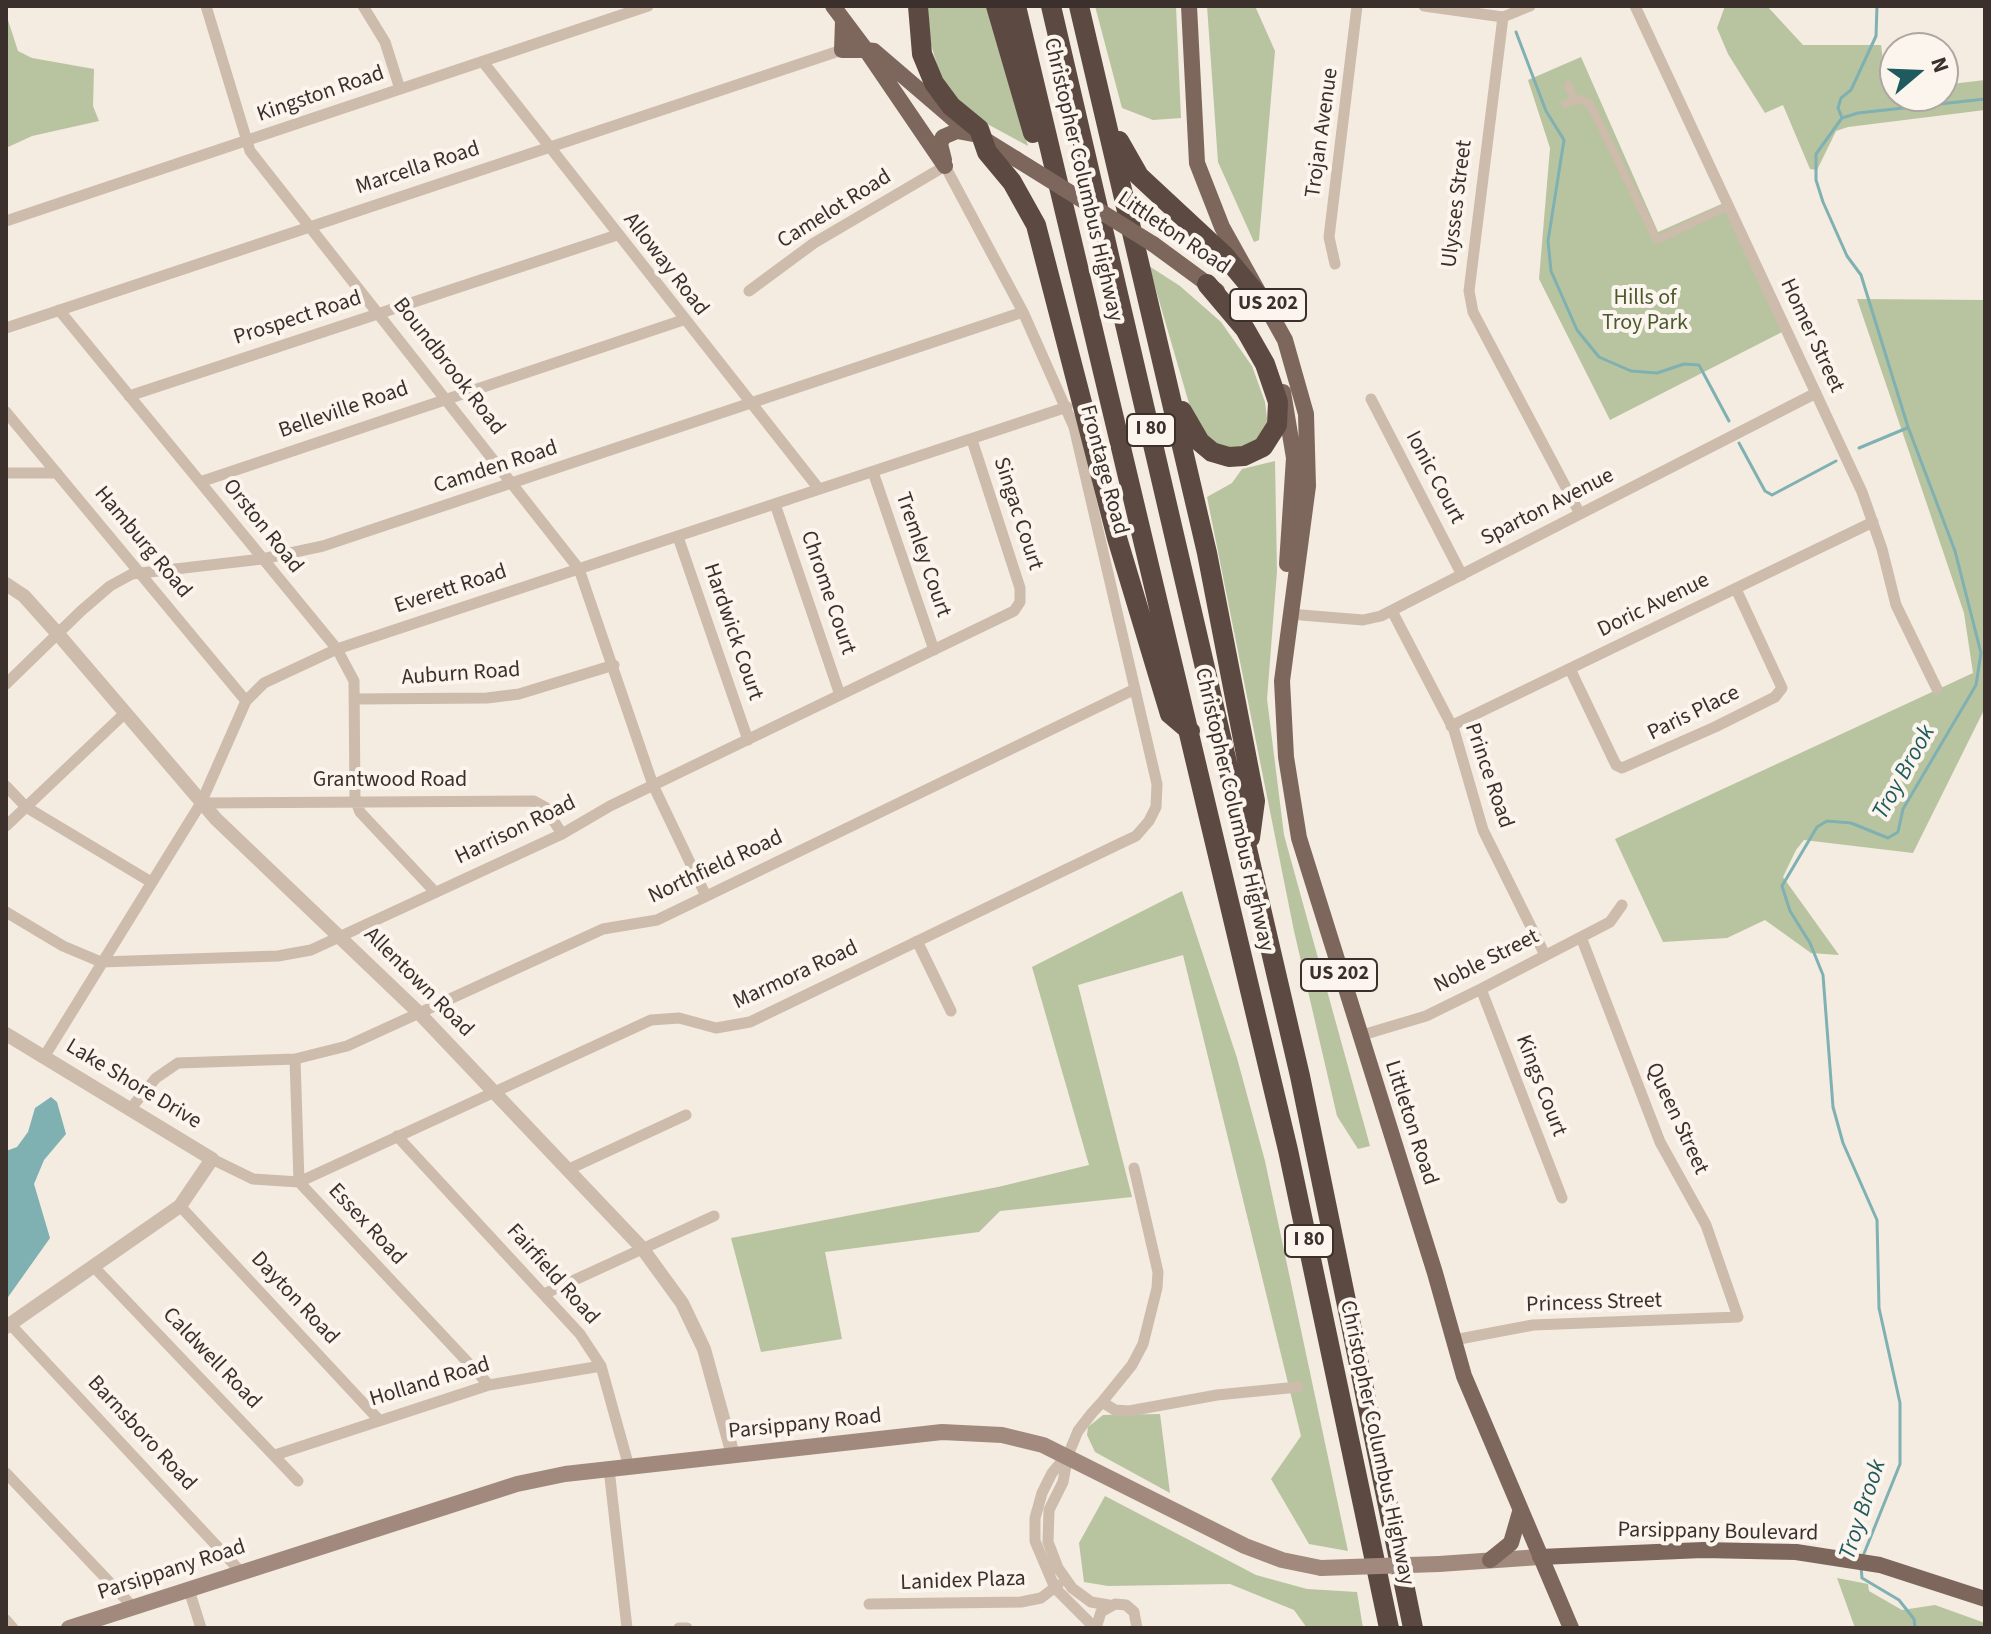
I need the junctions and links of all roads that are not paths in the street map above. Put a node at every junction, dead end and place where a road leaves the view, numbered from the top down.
1 (206, 6) edge
2 (363, 6) edge
3 (648, 6) edge
4 (918, 6) edge
5 (996, 6) edge
6 (1016, 6) edge
7 (1051, 6) edge
8 (1189, 6) edge
9 (1357, 6) edge
10 (1424, 6) edge
11 (1530, 6) edge
12 (1635, 6) edge
13 (1080, 9) edge
14 (838, 13) edge
15 (1503, 17) junction
16 (842, 50) junction
17 (866, 50) junction
18 (483, 62) junction
19 (1568, 85) dead end
20 (400, 89) junction
21 (1575, 100) junction
22 (1565, 104) dead end
23 (1103, 109) junction
24 (978, 136) junction
25 (247, 141) junction
26 (549, 148) junction
27 (945, 166) junction
28 (1728, 206) junction
29 (6, 221) edge
30 (309, 226) junction
31 (617, 235) junction
32 (1139, 262) junction
33 (1335, 264) dead end
34 (1207, 284) junction
35 (749, 291) dead end
36 (59, 310) junction
37 (1270, 310) junction
38 (1023, 312) junction
39 (379, 313) junction
40 (683, 320) junction
41 (6, 328) edge
42 (1094, 334) junction
43 (1816, 393) junction
44 (129, 396) junction
45 (447, 399) junction
46 (1371, 399) dead end
47 (750, 404) junction
48 (1067, 407) junction
49 (6, 412) edge
50 (972, 440) junction
51 (873, 472) junction
52 (6, 473) edge
53 (57, 473) junction
54 (200, 482) junction
55 (514, 483) junction
56 (819, 489) junction
57 (775, 504) junction
58 (1580, 514) junction
59 (1873, 522) junction
60 (678, 537) junction
61 (262, 559) junction
62 (579, 569) junction
63 (140, 573) junction
64 (1462, 575) junction
65 (6, 584) edge
66 (1736, 589) junction
67 (1020, 602) joint
68 (1392, 611) junction
69 (1289, 614) junction
70 (58, 634) junction
71 (337, 649) junction
72 (934, 650) junction
73 (614, 665) junction
74 (1570, 669) junction
75 (6, 684) edge
76 (1135, 689) junction
77 (1937, 689) dead end
78 (840, 695) junction
79 (355, 699) junction
80 (246, 701) junction
81 (124, 714) junction
82 (1451, 726) junction
83 (1190, 731) junction
84 (748, 740) junction
85 (653, 785) junction
86 (6, 786) edge
87 (355, 799) junction
88 (201, 803) junction
89 (26, 807) junction
90 (1156, 807) joint
91 (6, 826) edge
92 (562, 834) junction
93 (1249, 854) junction
94 (151, 882) junction
95 (435, 892) junction
96 (706, 896) junction
97 (1622, 905) dead end
98 (6, 912) edge
99 (339, 936) junction
100 (1581, 937) junction
101 (917, 941) junction
102 (1545, 955) junction
103 (101, 962) junction
104 (1481, 989) junction
105 (951, 1011) dead end
106 (419, 1013) junction
107 (6, 1034) edge
108 (1359, 1036) junction
109 (44, 1057) junction
110 (295, 1059) junction
111 (494, 1091) junction
112 (131, 1108) junction
113 (686, 1115) dead end
114 (397, 1136) junction
115 (212, 1159) junction
116 (1134, 1168) dead end
117 (567, 1170) junction
118 (299, 1182) junction
119 (1562, 1198) dead end
120 (180, 1206) junction
121 (714, 1216) dead end
122 (642, 1248) junction
123 (93, 1266) junction
124 (544, 1294) junction
125 (1738, 1317) joint
126 (8, 1326) edge
127 (1454, 1340) junction
128 (601, 1366) junction
129 (489, 1385) junction
130 (1298, 1387) dead end
131 (1102, 1402) junction
132 (379, 1420) junction
133 (275, 1455) junction
134 (733, 1455) junction
135 (1068, 1455) junction
136 (629, 1467) junction
137 (609, 1469) junction
138 (6, 1473) edge
139 (298, 1481) dead end
140 (1520, 1512) junction
141 (1540, 1557) junction
142 (1490, 1560) junction
143 (241, 1572) junction
144 (1059, 1583) junction
145 (189, 1590) junction
146 (1985, 1599) edge
147 (869, 1604) dead end
148 (1109, 1605) junction
149 (133, 1607) junction
150 (6, 1620) edge
151 (13, 1628) edge
152 (69, 1628) edge
153 (201, 1628) edge
154 (627, 1628) edge
155 (679, 1628) edge
156 (687, 1628) edge
157 (1095, 1628) edge
158 (1137, 1628) edge
159 (1389, 1628) edge
160 (1413, 1628) edge
161 (1571, 1628) edge

1 - 25 street, Boundbrook Road
2 - 20 street
3 - 18 street, Kingston Road
4 - 24 highway
5 - 42 highway
6 - 42 highway, Christopher Columbus Highway / I 80
7 - 93 highway, Christopher Columbus Highway / I 80
8 - 37 main road, Littleton Road / US 202
9 - 33 street, Trojan Avenue
10 - 15 street
11 - 15 street
12 - 28 street, Homer Street
13 - 23 highway
14 - 16 main road
14 - 17 main road, Littleton Road / US 202
15 - 58 street, Ulysses Street
16 - 17 main road
16 - 26 street, Marcella Road
17 - 24 main road, Littleton Road / US 202
17 - 27 main road
18 - 20 street, Kingston Road
18 - 26 street, Alloway Road
19 - 21 street
20 - 25 street, Kingston Road
21 - 22 street
21 - 28 street
23 - 32 highway
23 - 37 highway
24 - 27 main road
24 - 34 main road, Littleton Road / US 202, bridge
24 - 83 highway
25 - 29 street, Kingston Road
25 - 30 street, Boundbrook Road
26 - 30 street, Marcella Road
26 - 31 street, Alloway Road
27 - 35 street, Camelot Road
27 - 38 street, Frontage Road
28 - 43 street, Homer Street
30 - 36 street, Marcella Road
30 - 39 street, Boundbrook Road
31 - 39 street, Prospect Road
31 - 40 street, Alloway Road
32 - 34 highway
32 - 93 highway
34 - 69 main road, Littleton Road / US 202
36 - 41 street, Marcella Road
36 - 44 street, Orston Road
37 - 69 main road, Littleton Road / US 202
38 - 47 street, Camden Road
38 - 48 street, Frontage Road
39 - 44 street, Prospect Road
39 - 45 street, Boundbrook Road
40 - 45 street, Belleville Road
40 - 47 street, Alloway Road
42 - 83 highway, Christopher Columbus Highway / I 80
43 - 58 street, Sparton Avenue
43 - 59 street, Homer Street
44 - 54 street, Orston Road
45 - 54 street, Belleville Road
45 - 55 street, Boundbrook Road
46 - 64 street, Ionic Court
47 - 55 street, Camden Road
47 - 56 street, Alloway Road
48 - 50 street, Everett Road
48 - 76 street, Frontage Road
49 - 53 street, Hamburg Road
50 - 51 street, Everett Road
50 - 67 street, Singac Court
51 - 56 street, Everett Road
51 - 72 street, Tremley Court
52 - 53 street
53 - 63 street, Hamburg Road
54 - 61 street, Orston Road
55 - 61 street, Camden Road
55 - 62 street, Boundbrook Road
56 - 57 street, Everett Road
57 - 60 street, Everett Road
57 - 78 street, Chrome Court
58 - 64 street, Sparton Avenue
59 - 66 street, Doric Avenue
59 - 77 street, Homer Street
60 - 62 street, Everett Road
60 - 84 street, Hardwick Court
61 - 63 street, Camden Road
61 - 71 street, Orston Road
62 - 71 street, Everett Road
62 - 73 street, Boundbrook Road
63 - 70 street, Camden Road
63 - 80 street, Hamburg Road
64 - 68 street, Sparton Avenue
65 - 70 street, Allentown Road
66 - 74 street, Doric Avenue
66 - 74 street, Paris Place
67 - 72 street, Harrison Road
68 - 69 street, Sparton Avenue
68 - 82 street, Prince Road
69 - 108 main road, Littleton Road / US 202
70 - 75 street, Camden Road
70 - 81 street, Allentown Road
71 - 79 street, Orston Road
71 - 80 street, Everett Road
72 - 78 street, Harrison Road
73 - 79 street, Auburn Road
73 - 85 street, Boundbrook Road
74 - 82 street, Doric Avenue
76 - 90 street, Frontage Road
76 - 96 street, Northfield Road
78 - 84 street, Harrison Road
79 - 87 street, Orston Road
80 - 88 street, Everett Road
81 - 88 street, Allentown Road
81 - 89 street
82 - 102 street, Prince Road
83 - 159 highway, Christopher Columbus Highway / I 80
84 - 85 street, Harrison Road
85 - 92 street, Harrison Road
85 - 96 street, Boundbrook Road
86 - 89 street
87 - 88 street, Grantwood Road
87 - 92 street, Grantwood Road
87 - 95 street
88 - 94 street, Everett Road
88 - 99 street, Allentown Road
89 - 91 street
89 - 94 street
90 - 101 street, Marmora Road
92 - 95 street, Harrison Road
93 - 160 highway, Christopher Columbus Highway / I 80
94 - 103 street, Everett Road
95 - 99 street, Harrison Road
96 - 106 street, Northfield Road
97 - 100 street, Noble Street
98 - 103 street, Harrison Road
99 - 103 street, Harrison Road
99 - 106 street, Allentown Road
100 - 102 street, Noble Street
100 - 125 street, Queen Street
101 - 105 street
101 - 111 street, Marmora Road
102 - 104 street, Noble Street
103 - 109 street, Everett Road
104 - 108 street, Noble Street
104 - 119 street, Kings Court
106 - 110 street, Northfield Road
106 - 111 street, Allentown Road
107 - 109 street, Lake Shore Drive
108 - 127 main road, Littleton Road / US 202
109 - 112 street, Lake Shore Drive
110 - 112 street, Northfield Road
110 - 118 street, Essex Road
111 - 114 street, Marmora Road
111 - 117 street, Allentown Road
112 - 115 street, Lake Shore Drive
113 - 117 street
114 - 118 street, Marmora Road
114 - 124 street, Fairfield Road
115 - 118 street, Marmora Road
115 - 120 street, Lake Shore Drive
116 - 131 street, Lanidex Plaza
117 - 122 street, Allentown Road
118 - 129 street, Essex Road
120 - 123 street, Lake Shore Drive
120 - 132 street, Dayton Road
121 - 122 street
122 - 124 street
122 - 134 street, Allentown Road
123 - 126 street, Lake Shore Drive
123 - 133 street, Caldwell Road
124 - 128 street, Fairfield Road
125 - 127 street, Princess Street
126 - 143 street, Barnsboro Road
127 - 140 main road, Littleton Road / US 202
128 - 129 street, Holland Road
128 - 136 street, Fairfield Road
129 - 132 street, Holland Road
130 - 131 street
131 - 135 street, Lanidex Plaza
132 - 133 street, Holland Road
133 - 139 street, Caldwell Road
134 - 135 main road, Parsippany Road
134 - 136 main road, Parsippany Road
135 - 142 main road, Parsippany Road, bridge
135 - 144 street, Lanidex Plaza
136 - 137 main road, Parsippany Road
137 - 143 main road, Parsippany Road
137 - 154 street
138 - 149 street
140 - 141 main road, Littleton Road / US 202
140 - 142 main road
141 - 142 main road, Parsippany Road
141 - 146 main road, Parsippany Boulevard
141 - 161 main road, Littleton Road
143 - 145 main road, Parsippany Road
144 - 147 street, Lanidex Plaza
144 - 148 street, Lanidex Plaza
144 - 157 street, Lanidex Plaza
145 - 149 main road, Parsippany Road
145 - 153 street
148 - 157 street, Lanidex Plaza
148 - 158 street, Lanidex Plaza
149 - 152 main road, Parsippany Road
150 - 151 street
155 - 156 street

